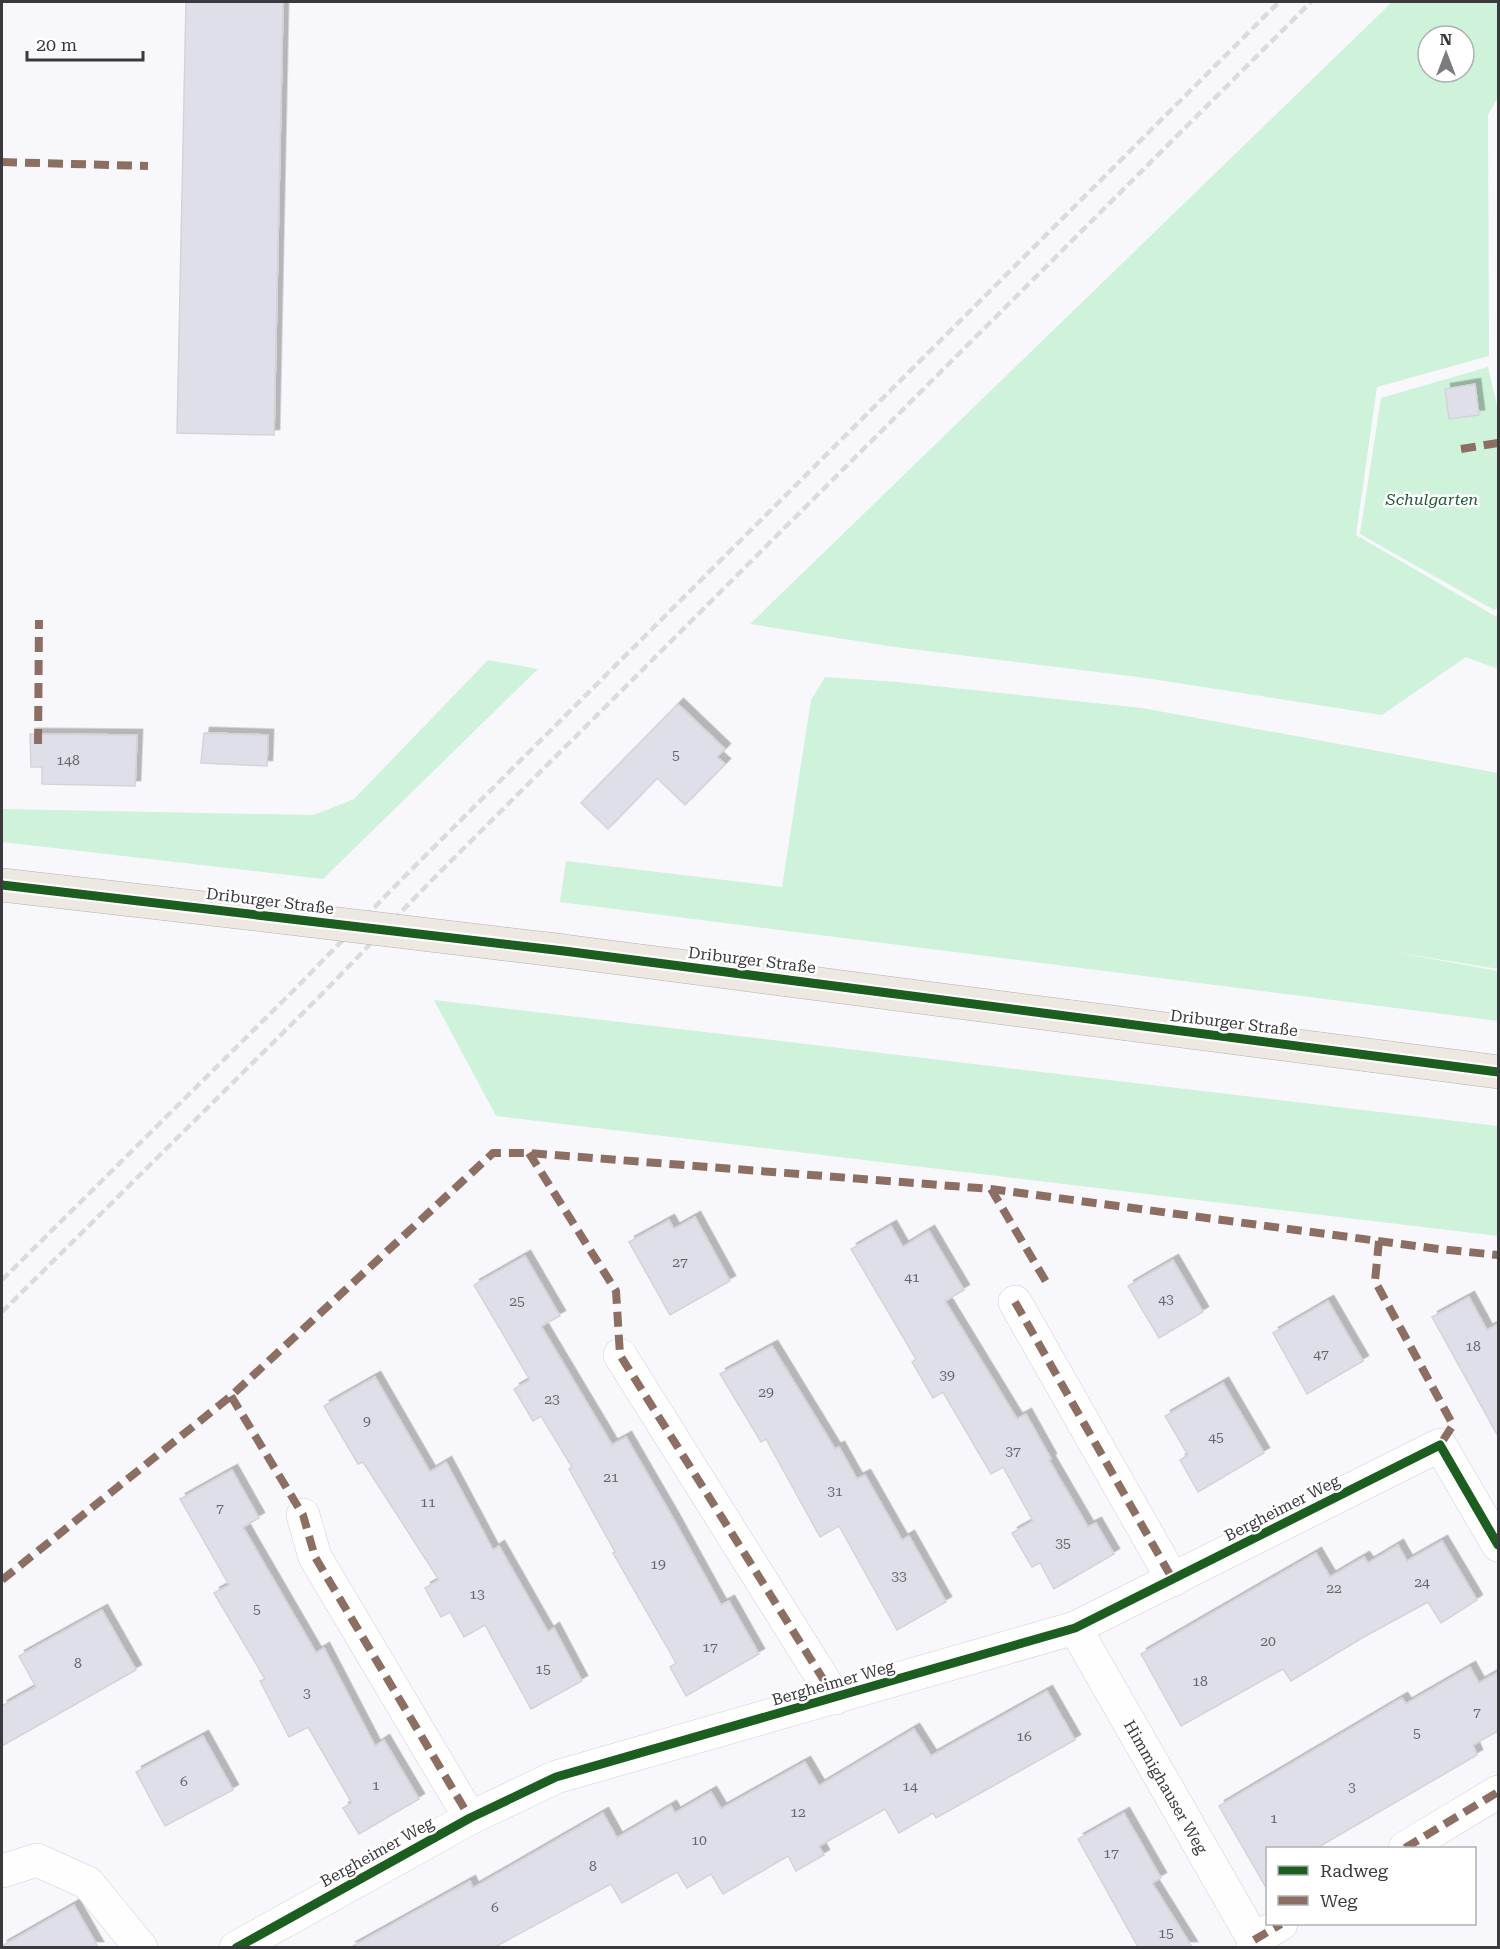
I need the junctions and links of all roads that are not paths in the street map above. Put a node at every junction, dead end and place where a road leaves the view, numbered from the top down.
1 (2, 885) edge
2 (1498, 1072) edge
3 (1015, 1302) dead end
4 (620, 1355) dead end
5 (303, 1515) dead end
6 (1498, 1545) edge
7 (1173, 1580) junction
8 (1075, 1628) junction
9 (835, 1698) junction
10 (1498, 1792) edge
11 (470, 1818) junction
12 (1407, 1847) edge
13 (2, 1871) edge
14 (1278, 1925) edge
15 (1253, 1944) edge
16 (141, 1947) edge
17 (236, 1947) edge

1 - 2 main road, Driburger Straße, bridge
3 - 7 street
4 - 9 street, Bergheimer Weg
5 - 11 street
6 - 7 street, Bergheimer Weg
7 - 8 street, Bergheimer Weg
8 - 9 street, Bergheimer Weg
8 - 15 street, Himmighauser Weg
9 - 11 street, Bergheimer Weg
10 - 12 street
11 - 17 street, Bergheimer Weg
13 - 16 street
14 - 15 street

